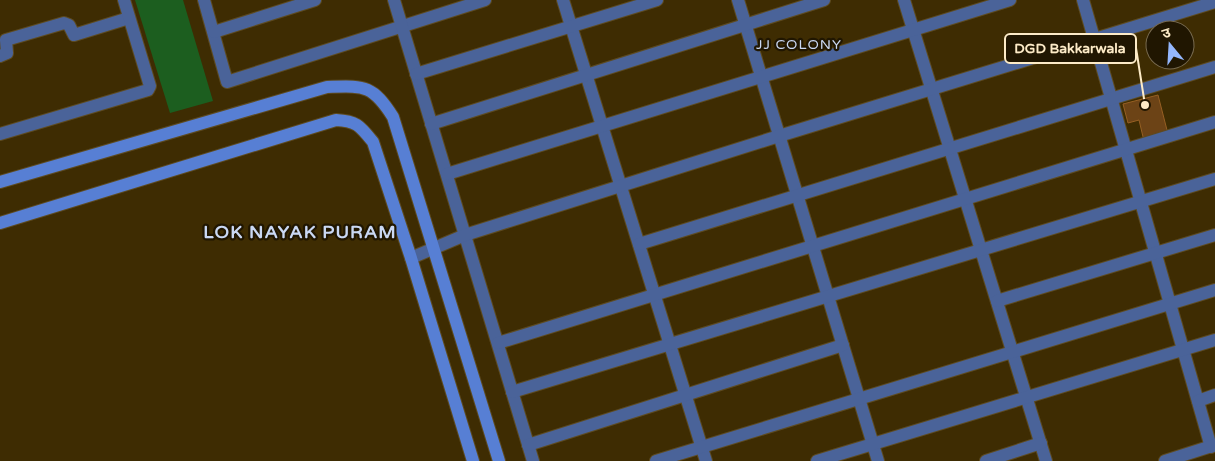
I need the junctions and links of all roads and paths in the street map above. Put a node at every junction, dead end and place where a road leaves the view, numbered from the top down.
1 (124, 0) edge
2 (204, 0) edge
3 (315, 0) edge
4 (394, 0) edge
5 (485, 0) edge
6 (563, 0) edge
7 (657, 0) edge
8 (738, 0) edge
9 (824, 0) edge
10 (904, 0) edge
11 (1010, 0) edge
12 (1083, 0) edge
13 (1215, 2) edge
14 (129, 18) junction
15 (745, 25) junction
16 (402, 26) junction
17 (572, 26) junction
18 (913, 30) junction
19 (214, 32) junction
20 (1094, 38) junction
21 (0, 56) edge
22 (1215, 67) edge
23 (416, 74) junction
24 (587, 75) junction
25 (761, 77) junction
26 (931, 89) junction
27 (1112, 99) junction
28 (1215, 122) edge
29 (431, 124) junction
30 (602, 126) junction
31 (0, 134) edge
32 (779, 136) junction
33 (949, 149) junction
34 (1127, 150) junction
35 (447, 174) junction
36 (1215, 180) edge
37 (0, 182) edge
38 (621, 186) junction
39 (797, 195) junction
40 (966, 199) junction
41 (1142, 202) junction
42 (1, 219) edge
43 (465, 235) junction
44 (1215, 235) edge
45 (639, 244) junction
46 (812, 246) junction
47 (433, 248) junction
48 (981, 250) junction
49 (1156, 253) junction
50 (411, 258) junction
51 (1215, 290) edge
52 (655, 295) junction
53 (828, 296) junction
54 (997, 301) junction
55 (1170, 304) junction
56 (1215, 340) edge
57 (498, 344) junction
58 (670, 344) junction
59 (843, 345) junction
60 (1183, 349) junction
61 (1012, 352) junction
62 (512, 392) junction
63 (686, 395) junction
64 (1215, 396) edge
65 (1026, 398) junction
66 (859, 399) junction
67 (1198, 401) junction
68 (1041, 443) junction
69 (873, 444) junction
70 (528, 445) junction
71 (1213, 446) edge
72 (702, 447) junction
73 (473, 461) edge
74 (499, 461) edge
75 (533, 461) edge
76 (656, 461) edge
77 (706, 461) edge
78 (817, 461) edge
79 (878, 461) edge
80 (986, 461) edge
81 (1046, 461) edge
82 (1165, 461) edge

1 - 14 street
2 - 19 street
3 - 19 street
4 - 16 street
5 - 16 street
6 - 17 street
7 - 17 street
8 - 15 street
9 - 15 street
10 - 18 street
11 - 18 street
12 - 20 street
13 - 20 street
14 - 21 street
14 - 31 street
15 - 24 street
15 - 25 street
16 - 19 street
16 - 23 street
17 - 23 street
17 - 24 street
18 - 25 street
18 - 26 street
20 - 26 street
20 - 27 street
22 - 27 street
23 - 29 street
24 - 29 street
24 - 30 street
25 - 30 street
25 - 32 street
26 - 32 street
26 - 33 street
27 - 33 street
27 - 34 street
28 - 34 street
29 - 35 street
30 - 35 street
30 - 38 street
32 - 38 street
32 - 39 street
33 - 39 street
33 - 40 street
34 - 40 street
34 - 41 street
35 - 43 street
36 - 41 street
37 - 47 street
38 - 43 street
38 - 45 street
39 - 45 street
39 - 46 street
40 - 46 street
40 - 48 street
41 - 48 street
41 - 49 street
42 - 50 street
43 - 47 street
43 - 57 street
44 - 49 street
45 - 52 street
46 - 52 street
46 - 53 street
47 - 50 street
47 - 74 street
48 - 53 street
48 - 54 street
49 - 54 street
49 - 55 street
50 - 73 street
51 - 55 street
52 - 57 street
52 - 58 street
53 - 58 street
53 - 59 street
54 - 61 street
55 - 60 street
55 - 61 street
56 - 60 street
57 - 62 street
58 - 62 street
58 - 63 street
59 - 63 street
59 - 66 street
60 - 65 street
60 - 67 street
61 - 65 street
61 - 66 street
62 - 70 street
63 - 70 street
63 - 72 street
64 - 67 street
65 - 68 street
65 - 69 street
66 - 69 street
66 - 72 street
67 - 71 street
68 - 80 street
68 - 81 street
69 - 78 street
69 - 79 street
70 - 75 street
71 - 82 street
72 - 76 street
72 - 77 street

